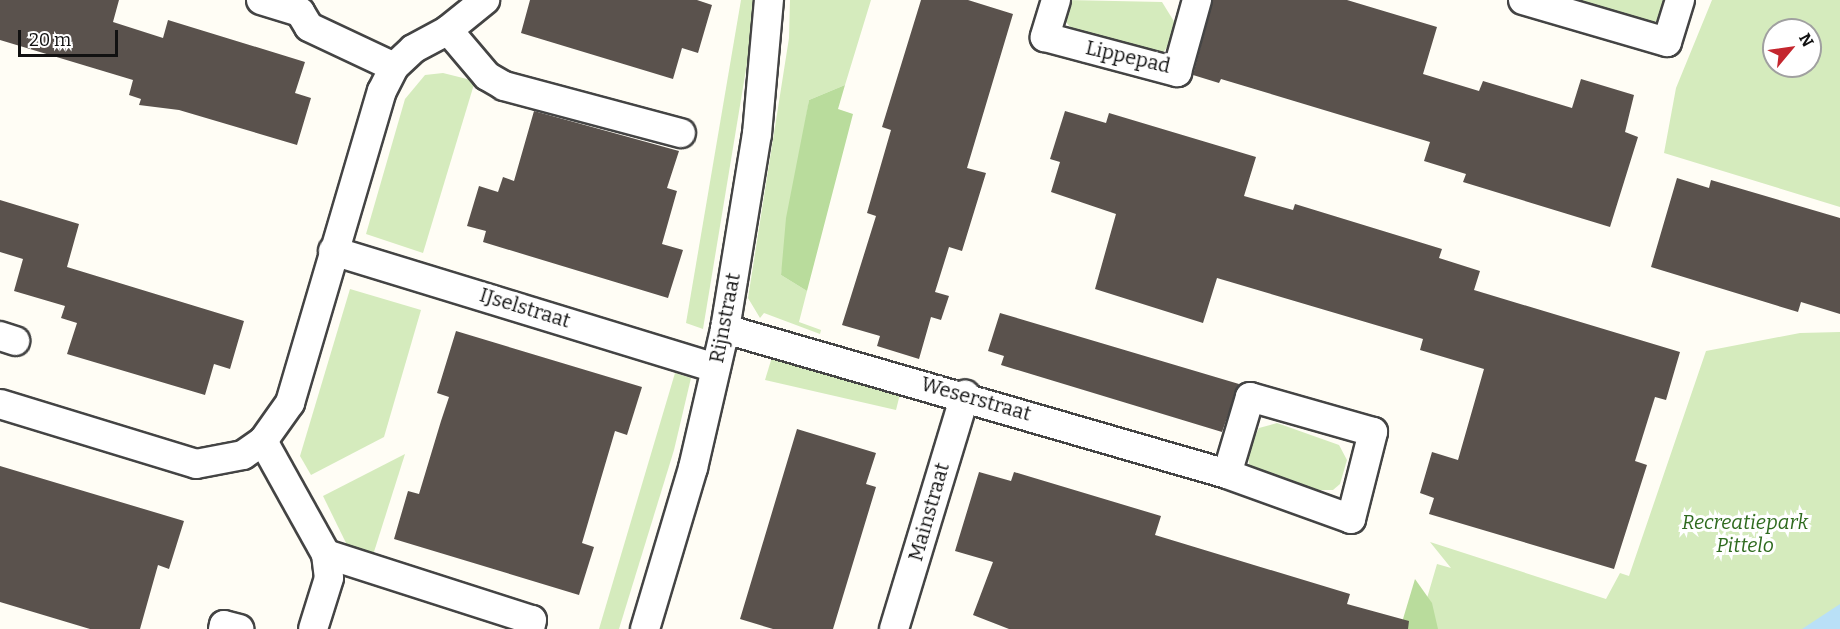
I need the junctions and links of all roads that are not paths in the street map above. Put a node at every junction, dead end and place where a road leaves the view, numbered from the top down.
1 (261, 0) edge
2 (485, 0) edge
3 (769, 0) edge
4 (1056, 0) edge
5 (1197, 0) edge
6 (1680, 0) edge
7 (1529, 1) edge
8 (448, 30) junction
9 (394, 66) junction
10 (681, 133) dead end
11 (333, 251) junction
12 (725, 329) junction
13 (716, 368) junction
14 (964, 395) junction
15 (0, 404) edge
16 (263, 441) junction
17 (1227, 474) junction
18 (326, 554) junction
19 (223, 629) edge
20 (239, 629) edge
21 (313, 629) edge
22 (530, 629) edge
23 (645, 629) edge
24 (894, 629) edge

1 - 9 street
2 - 8 street
3 - 12 street, Rijnstraat
4 - 5 street, Lippepad
6 - 7 street
8 - 9 street
8 - 10 street
9 - 11 street
11 - 13 street, IJselstraat
11 - 16 street
12 - 13 street, Rijnstraat
12 - 14 street, Weserstraat
13 - 23 street, Rijnstraat
14 - 17 street, Weserstraat
14 - 24 street, Mainstraat
15 - 16 street
16 - 18 street
17 - 17 street, Weserstraat
18 - 21 street
18 - 22 street
19 - 20 street

